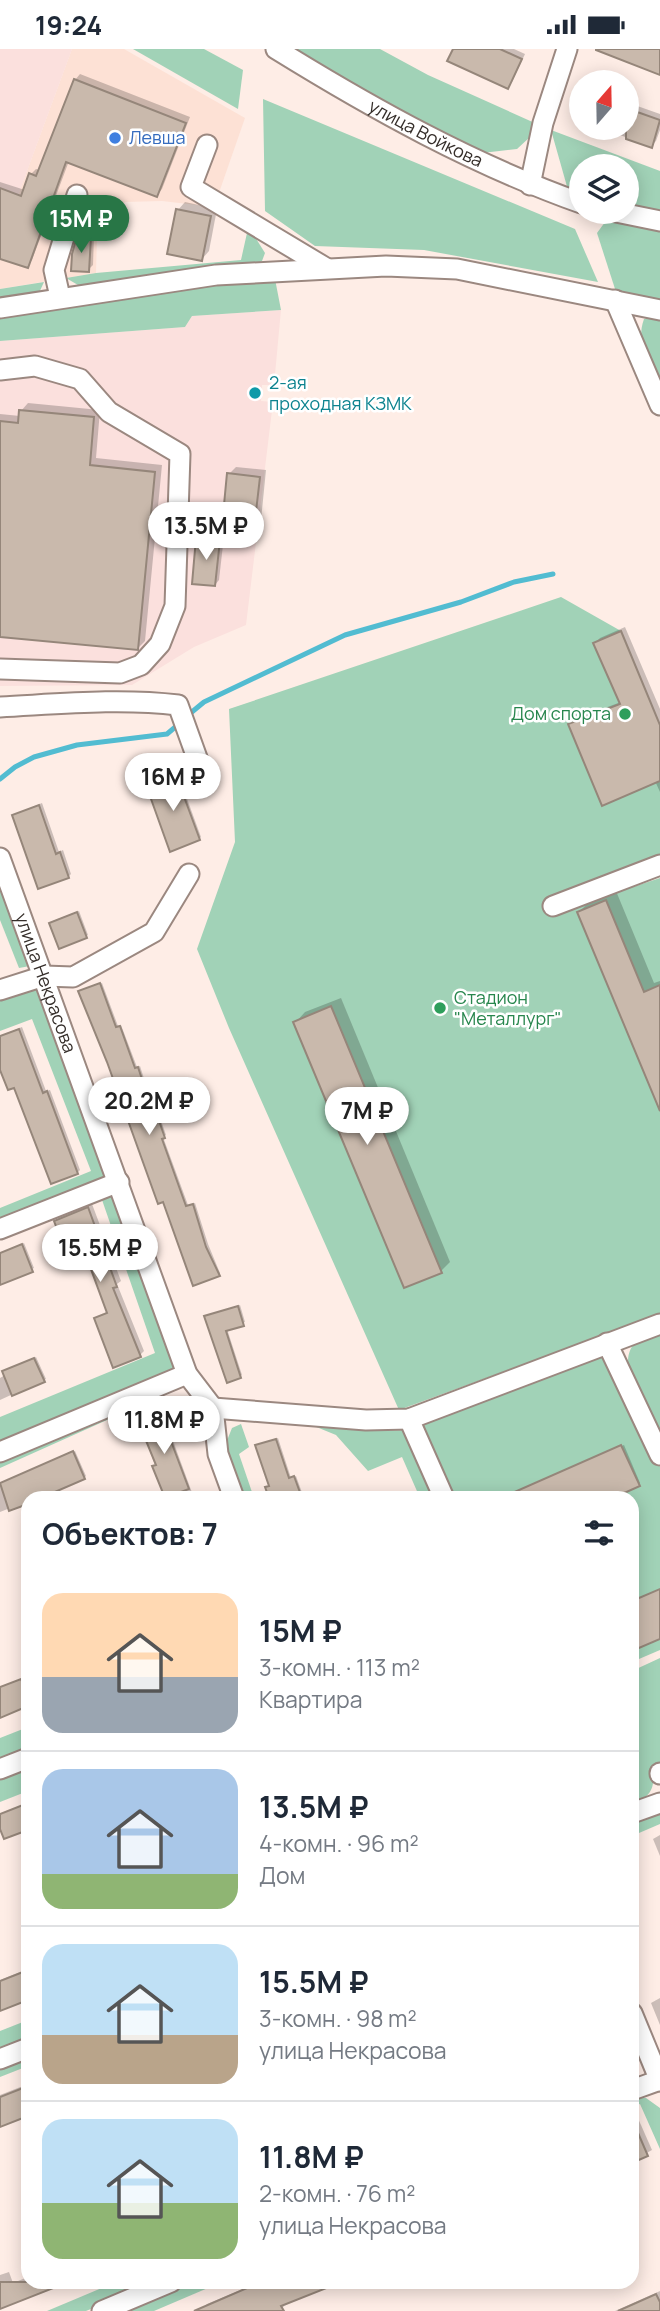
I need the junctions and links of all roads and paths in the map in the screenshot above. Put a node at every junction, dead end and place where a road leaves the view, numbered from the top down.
1 (276, 49) edge
2 (568, 49) edge
3 (207, 145) dead end
4 (530, 185) junction
5 (77, 195) dead end
6 (569, 199) edge
7 (639, 217) edge
8 (660, 221) edge
9 (326, 268) junction
10 (60, 297) junction
11 (615, 300) junction
12 (0, 308) edge
13 (660, 310) edge
14 (0, 370) edge
15 (660, 405) edge
16 (0, 669) edge
17 (0, 707) edge
18 (201, 769) dead end
19 (0, 858) edge
20 (660, 865) edge
21 (189, 874) dead end
22 (552, 906) dead end
23 (44, 976) junction
24 (0, 990) edge
25 (119, 1182) junction
26 (0, 1229) edge
27 (660, 1324) edge
28 (607, 1343) junction
29 (187, 1374) junction
30 (213, 1408) junction
31 (409, 1419) junction
32 (0, 1452) edge
33 (660, 1455) edge
34 (231, 1491) edge
35 (441, 1491) edge
36 (21, 1761) edge
37 (0, 1769) edge
38 (660, 1803) edge
39 (639, 1810) edge
40 (639, 2030) edge
41 (21, 2051) edge
42 (0, 2059) edge
43 (660, 2080) edge
44 (639, 2088) edge
45 (154, 2289) edge
46 (102, 2311) edge

1 - 4 street, улица Войкова
2 - 4 street
3 - 9 street
4 - 6 street, улица Войкова
5 - 10 street
7 - 8 street
9 - 10 street
9 - 11 street
10 - 12 street
11 - 13 street
11 - 15 street
14 - 16 street
17 - 18 street
19 - 23 street, улица Некрасова
20 - 22 street
21 - 23 street
23 - 24 street
23 - 25 street, улица Некрасова
25 - 26 street
25 - 29 street, улица Некрасова
27 - 28 street
28 - 31 street
28 - 33 street
29 - 30 street, улица Некрасова
29 - 32 street
30 - 31 street
30 - 34 street
31 - 35 street
36 - 37 street
38 - 39 street
40 - 43 street
41 - 42 street
43 - 44 street
45 - 46 street

